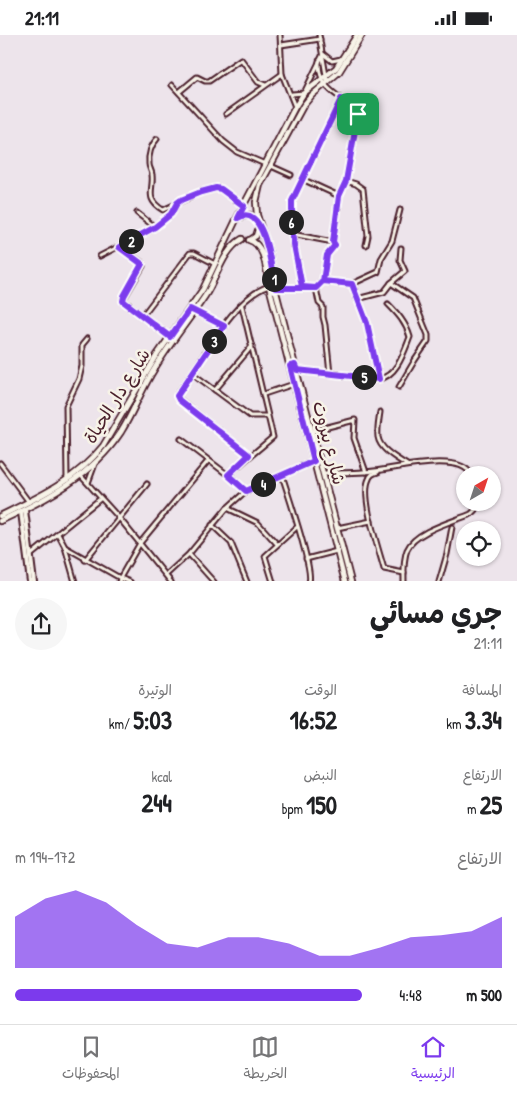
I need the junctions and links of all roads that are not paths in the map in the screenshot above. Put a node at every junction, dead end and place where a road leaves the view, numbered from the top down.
1 (280, 35) edge
2 (357, 35) edge
3 (362, 35) edge
4 (319, 37) edge
5 (281, 45) junction
6 (322, 54) junction
7 (344, 57) junction
8 (319, 61) junction
9 (282, 74) junction
10 (326, 75) junction
11 (324, 82) junction
12 (172, 85) dead end
13 (265, 85) junction
14 (179, 92) junction
15 (304, 93) junction
16 (292, 94) junction
17 (341, 99) junction
18 (296, 107) junction
19 (226, 115) dead end
20 (157, 139) dead end
21 (268, 165) junction
22 (291, 175) dead end
23 (302, 179) junction
24 (346, 181) junction
25 (339, 196) junction
26 (177, 203) junction
27 (244, 206) junction
28 (400, 210) dead end
29 (137, 213) dead end
30 (238, 218) junction
31 (259, 223) junction
32 (234, 226) junction
33 (155, 227) junction
34 (292, 234) junction
35 (242, 239) junction
36 (249, 240) junction
37 (333, 242) junction
38 (366, 245) dead end
39 (119, 247) junction
40 (401, 248) dead end
41 (100, 256) dead end
42 (216, 265) junction
43 (323, 281) junction
44 (391, 283) junction
45 (352, 284) junction
46 (269, 286) junction
47 (302, 287) junction
48 (275, 288) junction
49 (316, 288) junction
50 (357, 299) junction
51 (388, 304) dead end
52 (241, 305) junction
53 (193, 311) junction
54 (143, 315) junction
55 (224, 326) junction
56 (170, 337) junction
57 (87, 339) dead end
58 (252, 346) junction
59 (293, 365) junction
60 (297, 370) junction
61 (192, 373) junction
62 (330, 373) junction
63 (379, 379) junction
64 (294, 384) junction
65 (399, 387) dead end
66 (215, 390) junction
67 (264, 394) junction
68 (380, 412) dead end
69 (267, 416) junction
70 (312, 431) junction
71 (181, 439) dead end
72 (249, 455) junction
73 (208, 461) junction
74 (314, 461) junction
75 (0, 463) edge
76 (96, 463) junction
77 (407, 465) junction
78 (463, 466) edge
79 (382, 470) junction
80 (366, 472) junction
81 (324, 473) junction
82 (228, 475) junction
83 (282, 475) junction
84 (81, 476) junction
85 (67, 480) junction
86 (88, 484) junction
87 (147, 484) dead end
88 (246, 491) junction
89 (326, 497) junction
90 (42, 498) junction
91 (100, 499) junction
92 (29, 502) junction
93 (227, 508) junction
94 (23, 511) junction
95 (474, 511) edge
96 (120, 519) junction
97 (1, 521) edge
98 (371, 521) junction
99 (212, 525) junction
100 (297, 527) junction
101 (452, 527) dead end
102 (337, 528) junction
103 (58, 534) junction
104 (140, 543) junction
105 (277, 544) junction
106 (65, 547) junction
107 (337, 551) junction
108 (189, 554) junction
109 (31, 555) junction
110 (85, 559) junction
111 (306, 559) junction
112 (404, 573) junction
113 (166, 575) junction
114 (120, 579) edge
115 (32, 581) edge
116 (75, 581) edge
117 (130, 581) edge
118 (171, 581) edge
119 (214, 581) edge
120 (248, 581) edge
121 (273, 581) edge
122 (309, 581) edge
123 (345, 581) edge
124 (351, 581) edge
125 (404, 581) edge
126 (439, 581) edge

1 - 5 street
2 - 7 main road
3 - 11 main road
4 - 5 street
4 - 6 street
5 - 9 street
6 - 7 street
6 - 8 street
6 - 10 street
7 - 10 main road
8 - 11 street
8 - 15 street
9 - 13 street
9 - 16 street
10 - 11 main road
11 - 15 main road
11 - 17 street
11 - 21 main road
12 - 14 street
13 - 14 street
13 - 19 street
14 - 21 street
15 - 16 street
15 - 18 main road
16 - 18 street
17 - 23 street
17 - 24 street
18 - 21 main road
20 - 26 street
21 - 22 street
21 - 27 main road
21 - 31 main road, شارع بيروت
23 - 25 street
23 - 34 street
24 - 25 street
24 - 38 street
25 - 37 street
26 - 27 street
26 - 33 street
27 - 30 main road
28 - 45 street
29 - 33 street
30 - 31 main road
30 - 32 main road
31 - 36 main road
31 - 48 main road, شارع بيروت
32 - 35 main road
32 - 42 main road, شارع دار الحياة
33 - 39 street
34 - 37 street
34 - 47 street
35 - 36 main road
35 - 53 main road, شارع دار الحياة
36 - 46 main road, شارع بيروت
37 - 43 street
39 - 41 street
39 - 54 street
40 - 44 street
42 - 53 main road, شارع دار الحياة
42 - 54 street
43 - 45 street
43 - 49 street
44 - 50 street
44 - 65 street
45 - 50 street
46 - 52 street
46 - 59 main road, شارع بيروت
47 - 48 street
47 - 49 street
48 - 59 main road, شارع بيروت
49 - 62 street
50 - 63 street
51 - 63 street
52 - 55 street
52 - 58 street
53 - 55 street
53 - 56 main road, شارع دار الحياة
53 - 76 main road, شارع دار الحياة
54 - 56 street
55 - 61 street
56 - 85 main road, شارع دار الحياة
57 - 85 street
58 - 66 street
58 - 67 street
59 - 60 main road, شارع بيروت
59 - 64 main road, شارع بيروت
60 - 62 street
60 - 70 main road, شارع بيروت
61 - 66 street
61 - 72 street
62 - 63 street
64 - 67 street
64 - 74 main road, شارع بيروت
66 - 69 street
67 - 69 street
68 - 77 street
69 - 72 street
70 - 80 street
70 - 81 main road, شارع بيروت
71 - 73 street
72 - 82 street
73 - 82 street
73 - 104 street
74 - 83 street
74 - 89 main road, شارع بيروت
75 - 92 street
76 - 84 main road, شارع دار الحياة
76 - 86 street
77 - 78 street
77 - 79 street
79 - 80 street
79 - 98 street
80 - 81 street
81 - 89 main road, شارع بيروت
82 - 88 street
83 - 88 street
83 - 100 street
84 - 86 street
84 - 90 main road, شارع دار الحياة
85 - 90 main road, شارع دار الحياة
86 - 91 street
87 - 96 street
88 - 93 street
89 - 102 main road, شارع بيروت
89 - 107 main road, شارع بيروت
90 - 92 main road, شارع دار الحياة
90 - 94 main road, شارع دار الحياة
91 - 96 street
91 - 103 street
92 - 97 main road, شارع دار الحياة
93 - 99 street
93 - 105 street
94 - 97 main road, شارع دار الحياة
94 - 109 street
94 - 115 street
95 - 112 street
96 - 104 street
96 - 110 street
98 - 102 street
98 - 112 street
99 - 108 street
99 - 120 street
100 - 105 street
100 - 111 street
101 - 126 street
102 - 124 main road, شارع بيروت
103 - 106 street
103 - 109 street
104 - 113 street
104 - 114 street
105 - 121 street
106 - 110 street
106 - 116 street
107 - 111 street
107 - 123 main road, شارع بيروت
108 - 113 street
108 - 119 street
109 - 115 street
110 - 114 street
111 - 122 street
112 - 125 street
113 - 118 street
114 - 117 street

